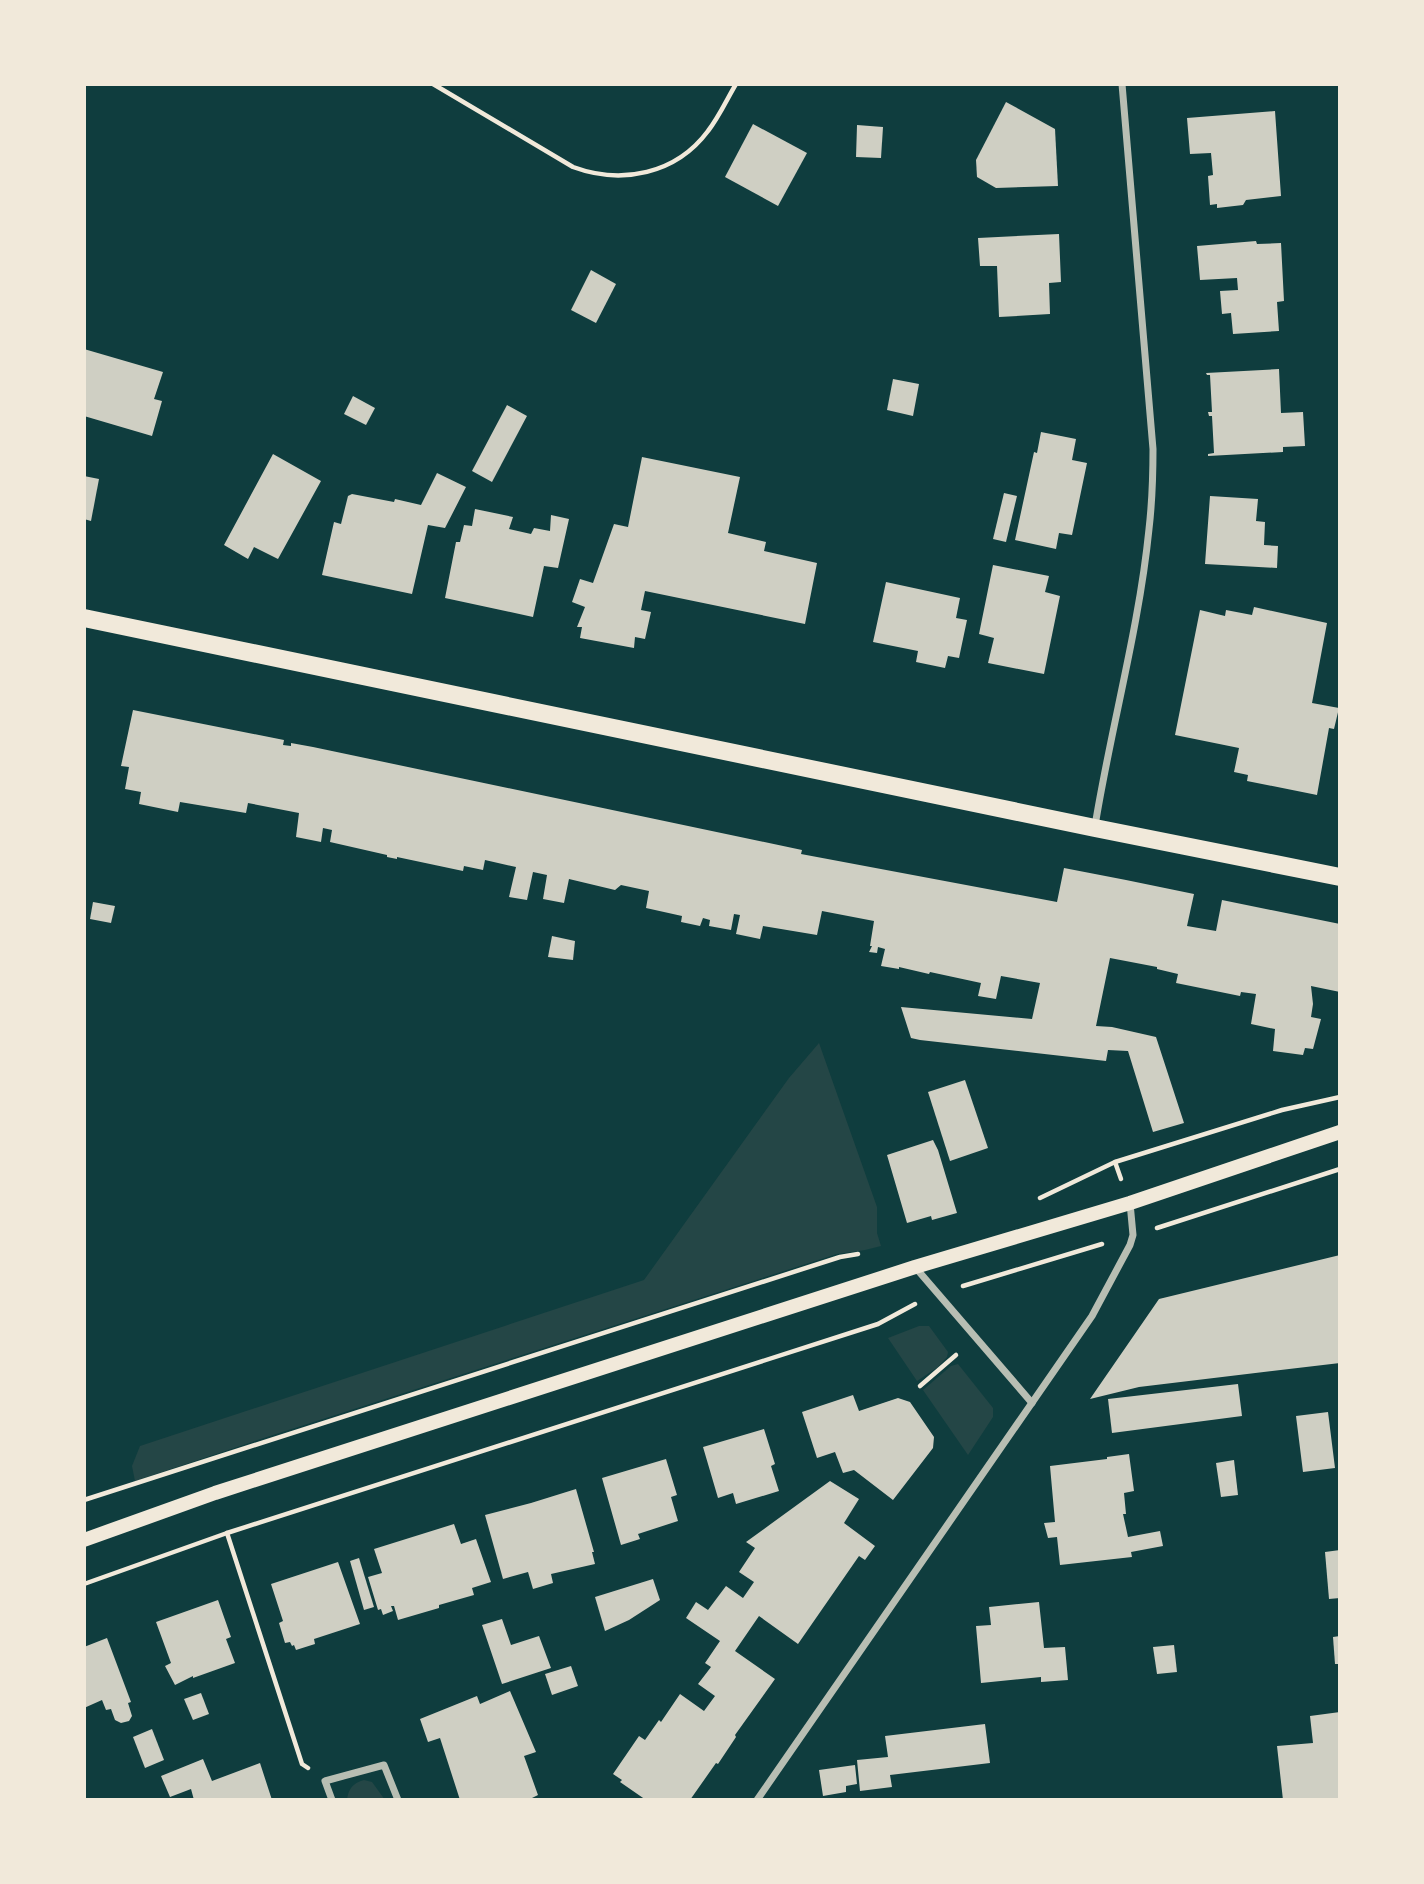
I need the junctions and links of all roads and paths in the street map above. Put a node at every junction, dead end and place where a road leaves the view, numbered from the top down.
1 (433, 84) edge
2 (736, 84) edge
3 (1122, 84) edge
4 (84, 618) edge
5 (1095, 828) junction
6 (1340, 877) edge
7 (1340, 1097) edge
8 (1340, 1132) edge
9 (1340, 1169) edge
10 (1038, 1199) dead end
11 (1130, 1203) junction
12 (1133, 1235) junction
13 (862, 1253) dead end
14 (915, 1267) junction
15 (939, 1294) junction
16 (956, 1355) dead end
17 (920, 1386) dead end
18 (1032, 1403) junction
19 (84, 1500) edge
20 (227, 1533) junction
21 (84, 1540) edge
22 (84, 1584) edge
23 (325, 1781) junction
24 (332, 1800) edge
25 (398, 1800) edge
26 (757, 1800) edge

1 - 2 path
3 - 5 street
4 - 5 main road
5 - 6 main road
7 - 10 path
8 - 11 main road
9 - 12 path
11 - 12 street
11 - 14 main road
12 - 15 path
12 - 18 street
13 - 19 path
14 - 15 street
14 - 21 main road
15 - 18 street
15 - 20 path
16 - 17 path
18 - 26 street
20 - 22 path
20 - 23 path
23 - 24 street
23 - 25 street

